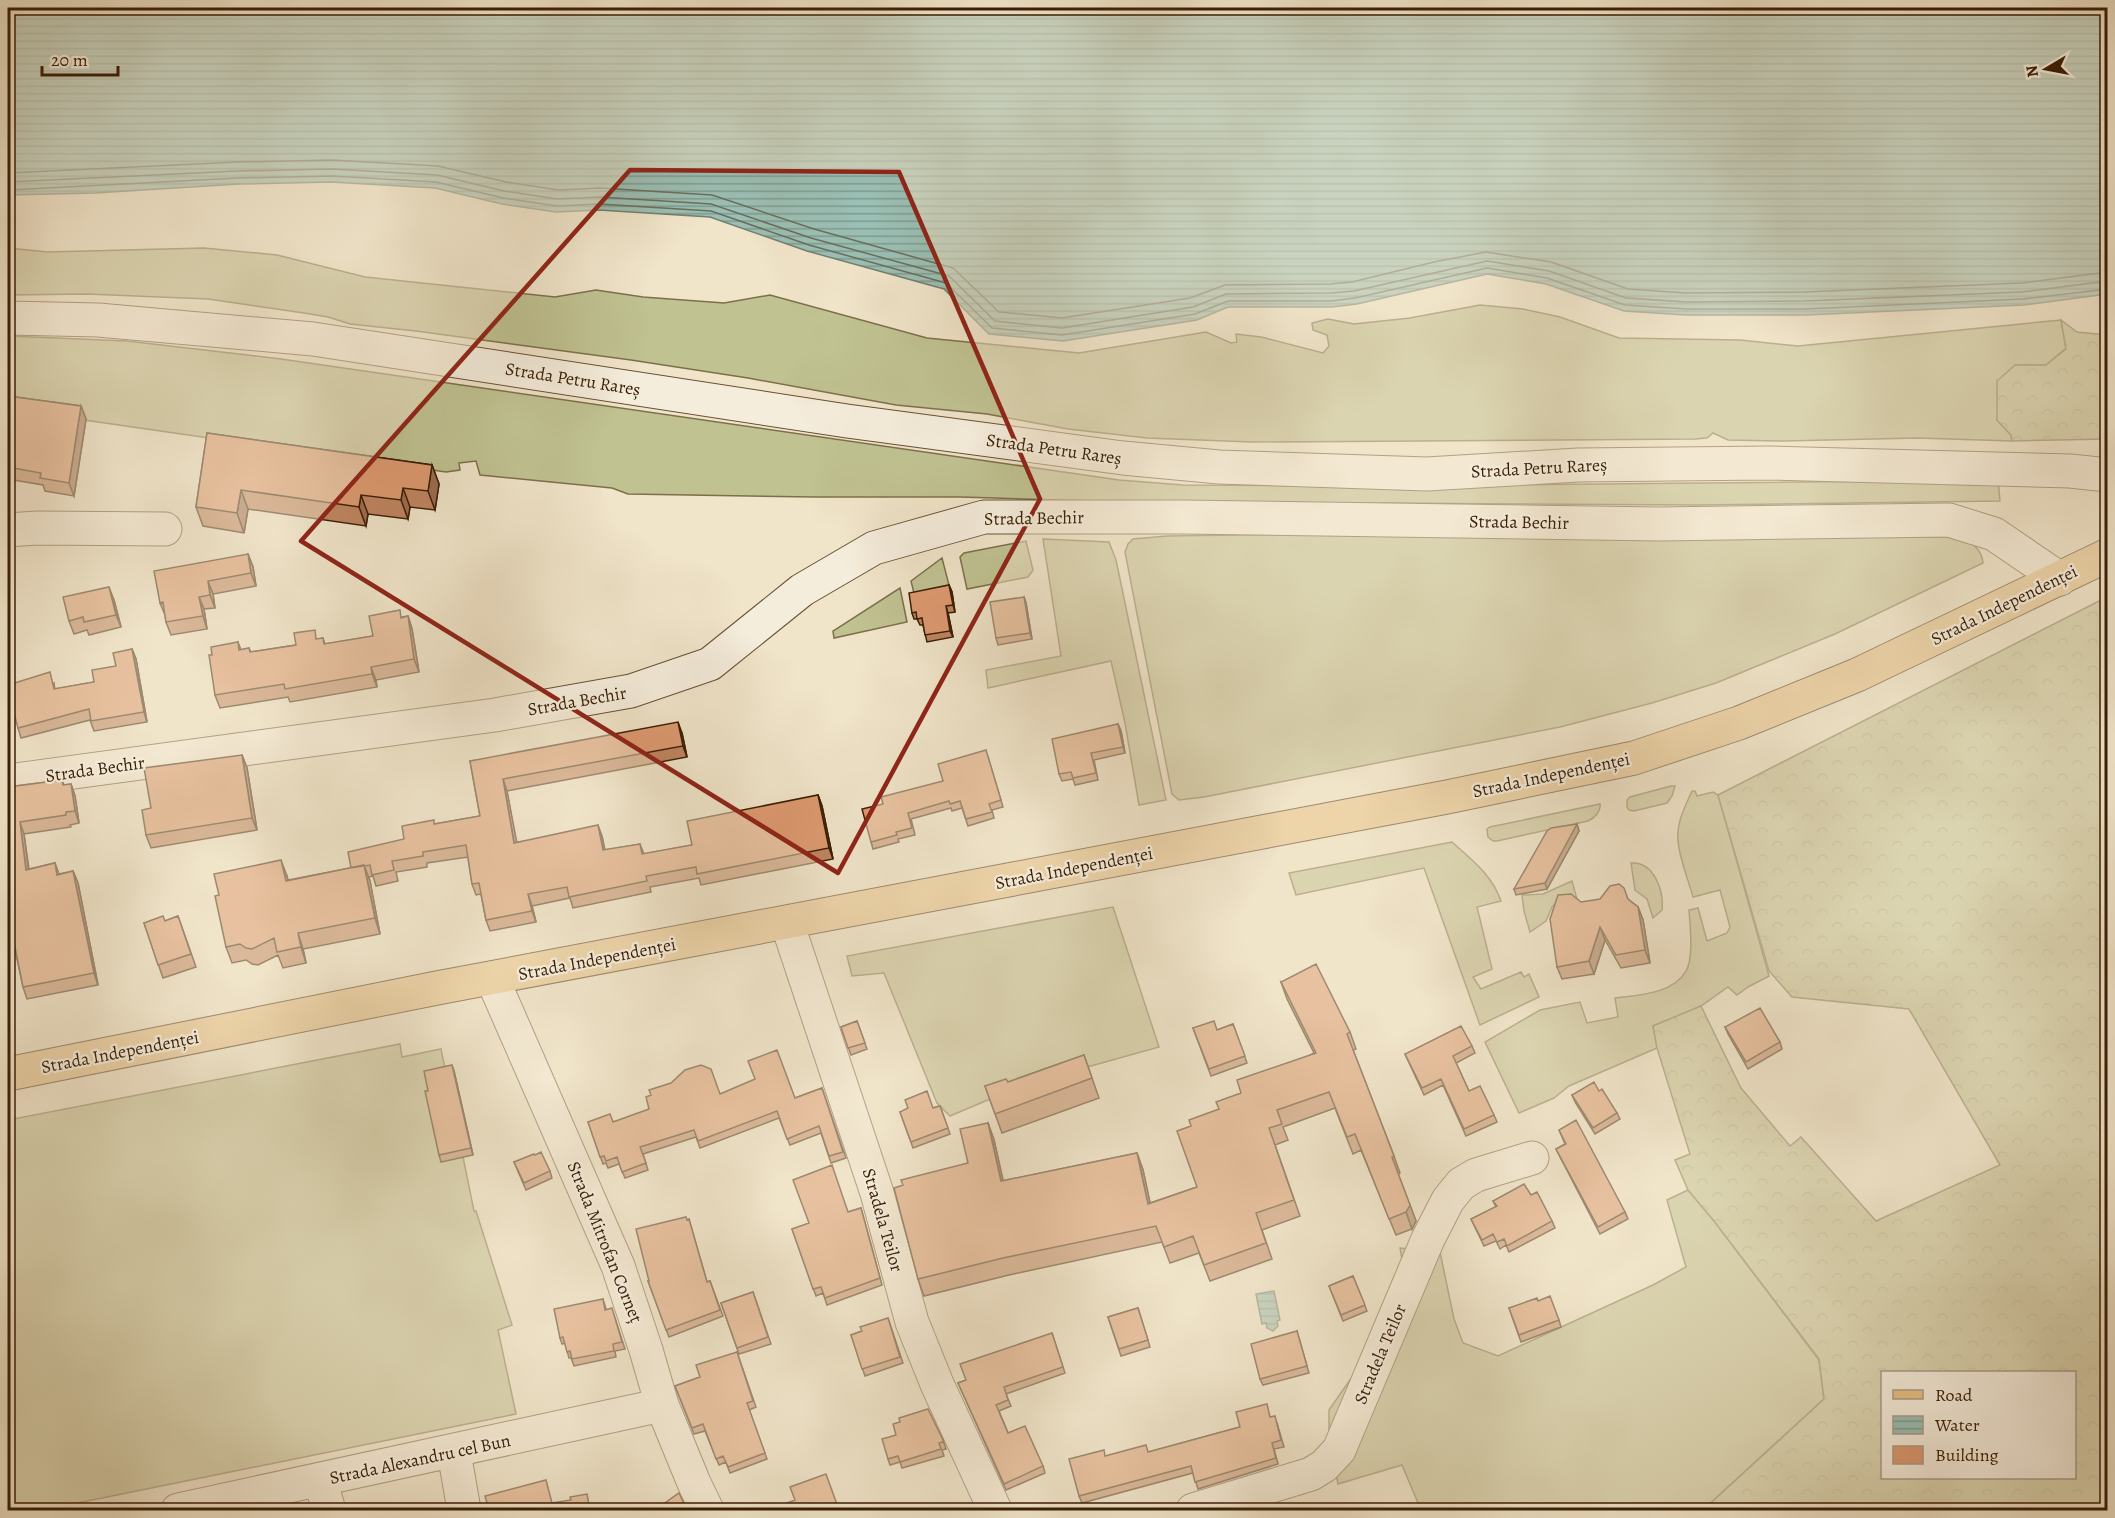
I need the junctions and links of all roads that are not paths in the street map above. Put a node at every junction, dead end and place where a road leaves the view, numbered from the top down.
1 (8, 318) edge
2 (2108, 475) edge
3 (165, 529) dead end
4 (8, 530) edge
5 (2108, 555) edge
6 (2060, 579) junction
7 (8, 781) edge
8 (787, 923) junction
9 (492, 978) junction
10 (8, 1070) edge
11 (1532, 1158) dead end
12 (662, 1405) junction
13 (454, 1452) junction
14 (324, 1495) edge
15 (178, 1510) edge
16 (464, 1510) edge
17 (707, 1510) edge
18 (995, 1510) edge
19 (1193, 1510) edge

1 - 2 street, Strada Petru Rareș
3 - 4 street
5 - 6 main road, Strada Independenței
6 - 7 street, Strada Bechir
6 - 8 main road, Strada Independenței
8 - 9 main road, Strada Independenței
8 - 18 street, Stradela Teilor
9 - 10 main road, Strada Independenței
9 - 12 street, Strada Mitrofan Corneț
11 - 19 street, Stradela Teilor
12 - 13 street, Strada Alexandru cel Bun
12 - 17 street, Strada Mitrofan Corneț
13 - 14 street, Strada Alexandru cel Bun
13 - 16 street
14 - 15 street, Strada Alexandru cel Bun

